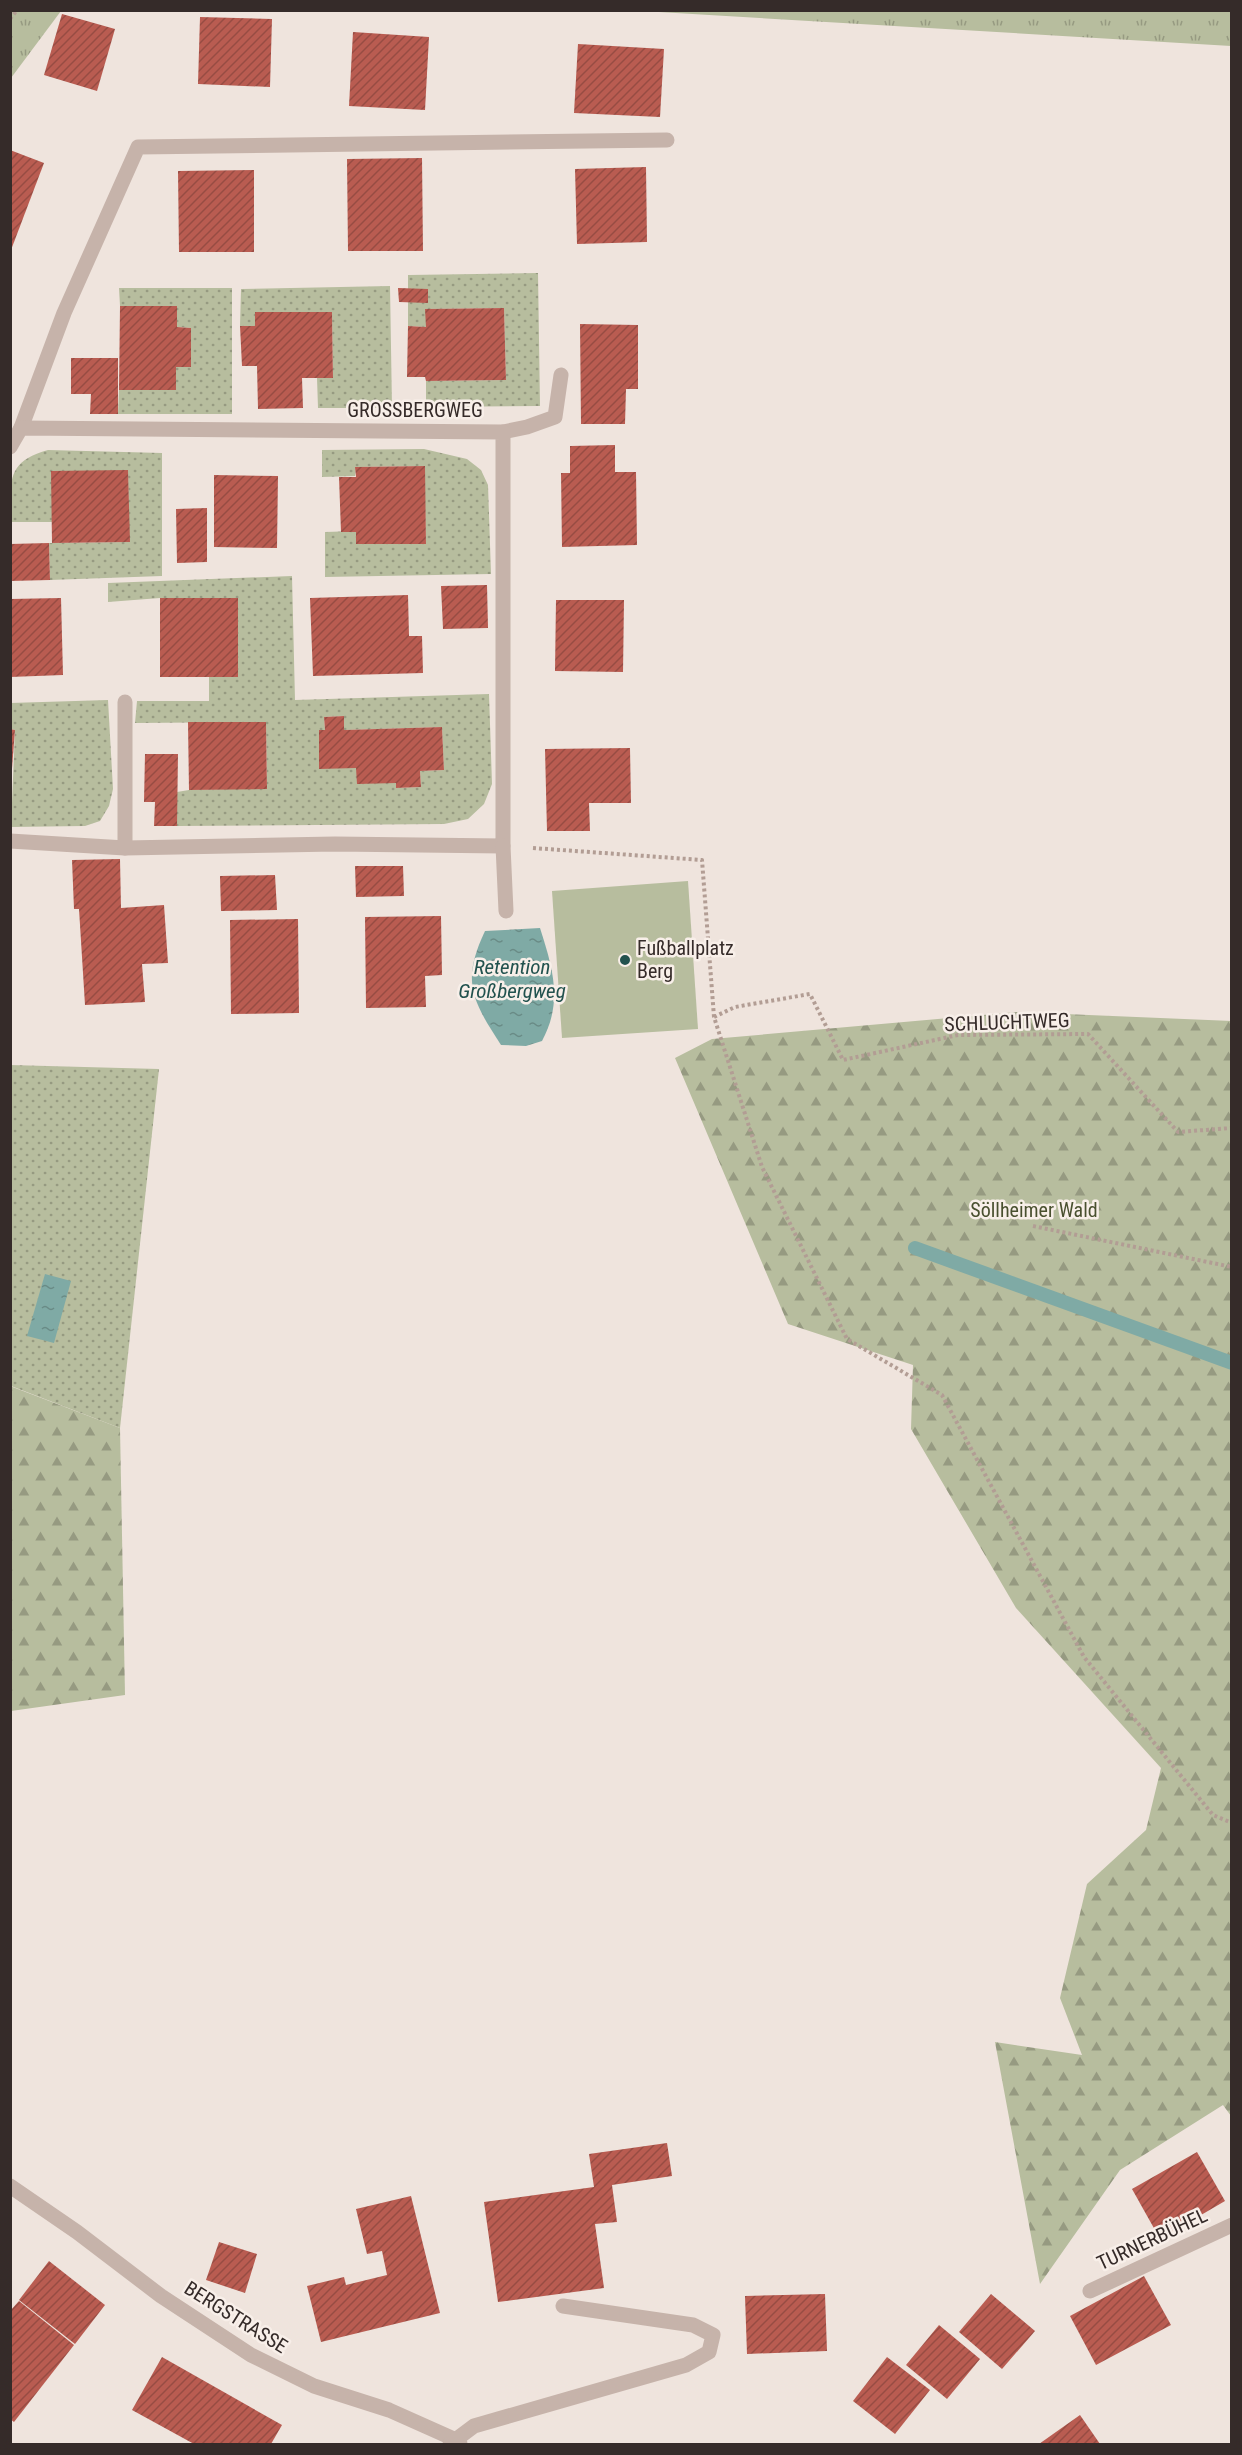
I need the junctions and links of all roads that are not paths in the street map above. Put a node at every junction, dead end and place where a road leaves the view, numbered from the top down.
1 (667, 140) dead end
2 (561, 375) dead end
3 (21, 428) junction
4 (503, 432) junction
5 (10, 447) edge
6 (125, 702) dead end
7 (10, 841) edge
8 (503, 846) junction
9 (125, 848) junction
10 (506, 911) dead end
11 (10, 2186) edge
12 (1232, 2225) edge
13 (1090, 2291) dead end
14 (562, 2306) dead end
15 (455, 2443) edge

1 - 3 street
2 - 4 street
3 - 4 street, GROSSBERGWEG
3 - 5 street
4 - 8 street, GROSSBERGWEG
6 - 9 street
7 - 9 street
8 - 9 street
8 - 10 street, GROSSBERGWEG
11 - 15 street, BERGSTRASSE
12 - 13 street, TURNERBÜHEL
14 - 15 street

